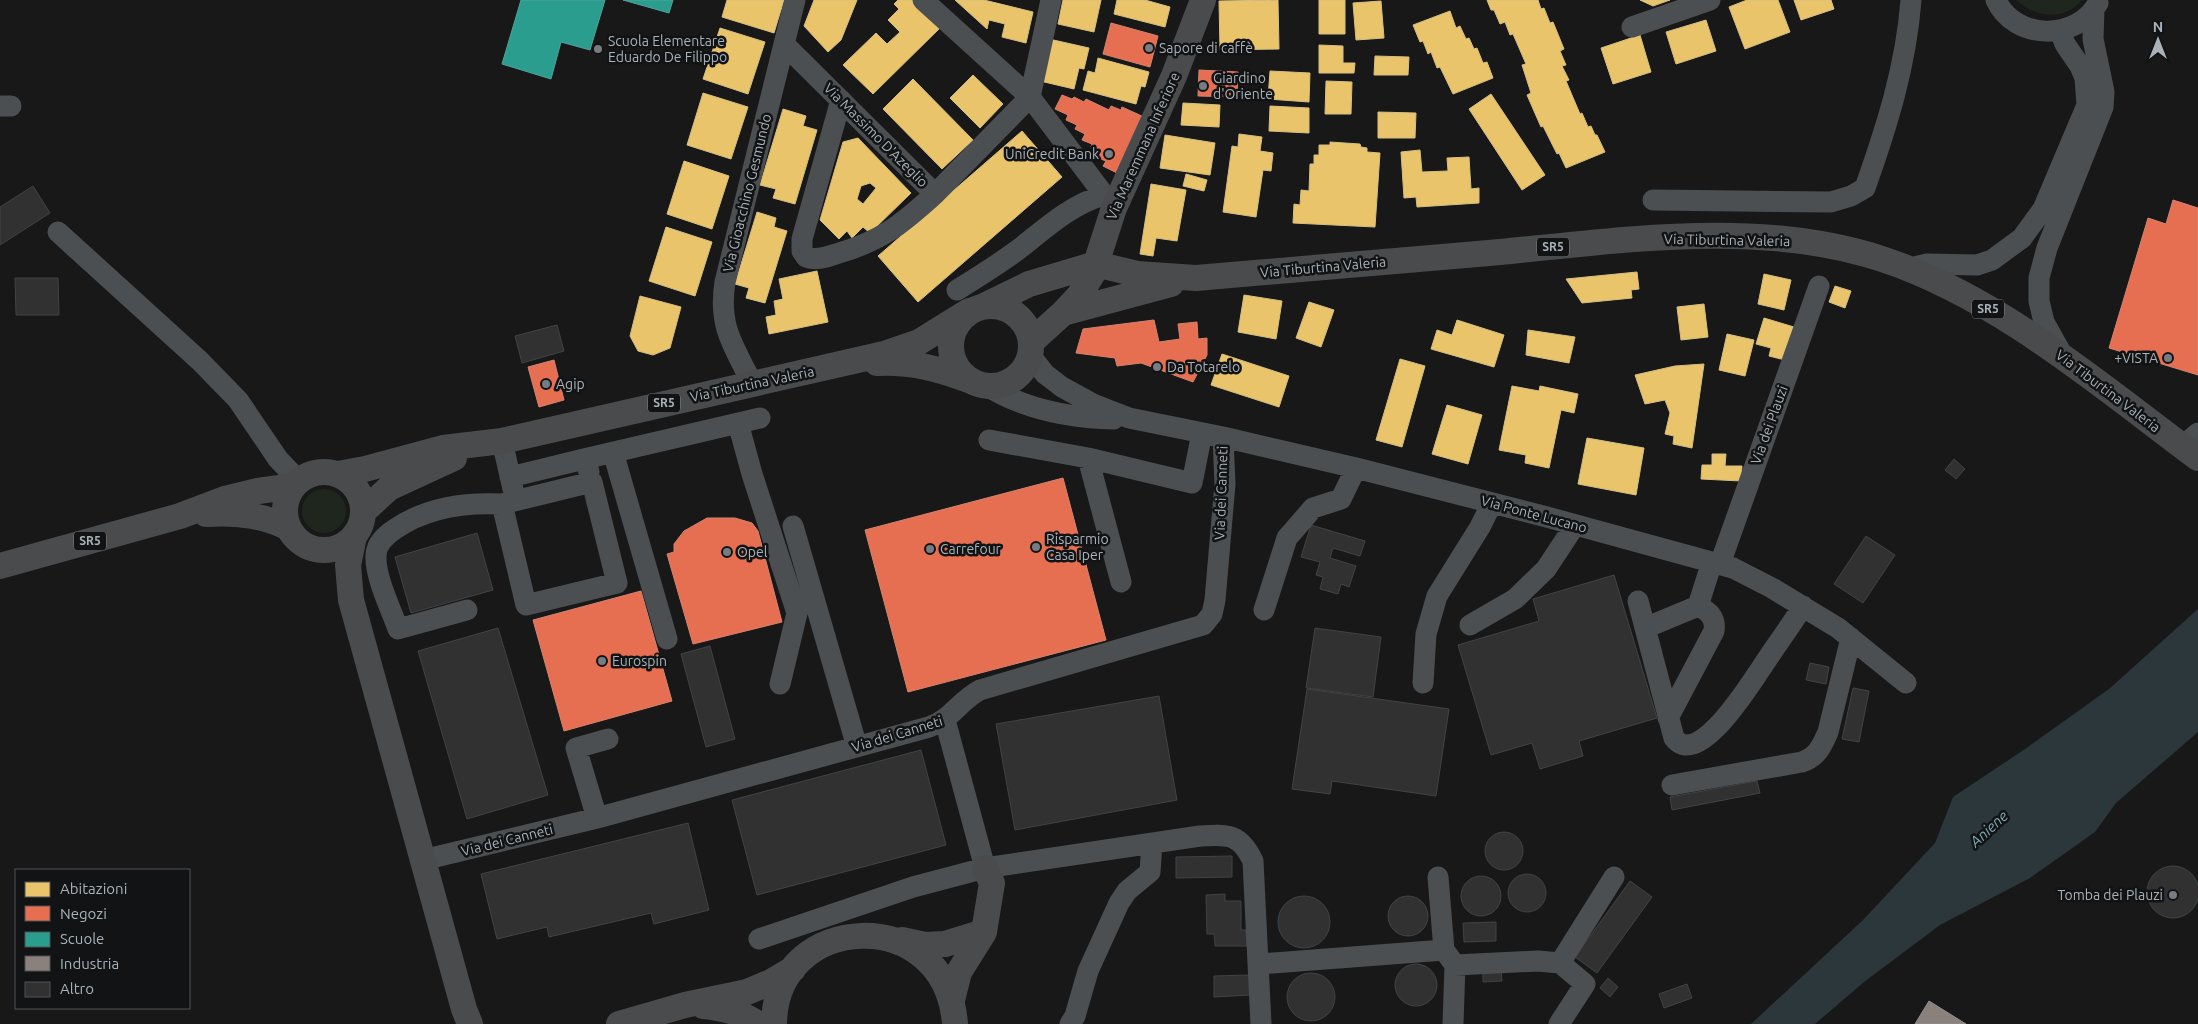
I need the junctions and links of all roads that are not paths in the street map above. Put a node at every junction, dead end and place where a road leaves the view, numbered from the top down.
1 (795, 0) edge
2 (1051, 0) edge
3 (1203, 0) edge
4 (1710, 0) edge
5 (1912, 0) edge
6 (1996, 0) edge
7 (933, 4) edge
8 (2097, 5) edge
9 (1632, 27) dead end
10 (2060, 31) junction
11 (784, 44) junction
12 (1030, 96) junction
13 (841, 100) junction
14 (935, 194) junction
15 (1653, 200) dead end
16 (1109, 201) junction
17 (58, 232) dead end
18 (1096, 264) junction
19 (1906, 269) junction
20 (1196, 278) junction
21 (1818, 286) dead end
22 (970, 302) junction
23 (1063, 313) junction
24 (1030, 348) junction
25 (2064, 359) junction
26 (839, 365) junction
27 (752, 383) junction
28 (979, 383) junction
29 (760, 418) dead end
30 (1130, 418) junction
31 (738, 423) junction
32 (1202, 433) junction
33 (1223, 437) junction
34 (988, 440) dead end
35 (495, 442) junction
36 (2193, 446) edge
37 (614, 452) junction
38 (1088, 458) junction
39 (584, 459) junction
40 (1356, 468) junction
41 (338, 474) junction
42 (510, 477) junction
43 (592, 482) junction
44 (296, 483) junction
45 (509, 502) junction
46 (1492, 503) junction
47 (364, 511) junction
48 (180, 516) junction
49 (1575, 525) junction
50 (793, 526) dead end
51 (289, 528) junction
52 (354, 536) junction
53 (313, 548) junction
54 (1716, 563) junction
55 (0, 566) edge
56 (1120, 582) dead end
57 (351, 600) junction
58 (1638, 600) dead end
59 (1698, 606) junction
60 (1803, 606) junction
61 (467, 610) dead end
62 (1264, 610) dead end
63 (1470, 624) dead end
64 (1645, 628) junction
65 (1852, 638) junction
66 (667, 639) dead end
67 (1423, 683) dead end
68 (1906, 683) dead end
69 (780, 684) dead end
70 (1668, 718) junction
71 (945, 720) junction
72 (608, 739) dead end
73 (858, 747) junction
74 (1672, 785) dead end
75 (597, 818) junction
76 (1152, 843) junction
77 (423, 860) junction
78 (986, 868) junction
79 (1438, 877) dead end
80 (1614, 877) dead end
81 (984, 932) junction
82 (888, 937) junction
83 (759, 940) dead end
84 (1450, 957) junction
85 (1560, 963) junction
86 (1259, 964) junction
87 (794, 969) junction
88 (685, 1005) junction
89 (954, 1012) edge
90 (470, 1024) edge
91 (619, 1024) edge
92 (758, 1024) edge
93 (774, 1024) edge
94 (1070, 1024) edge
95 (1261, 1024) edge
96 (1453, 1024) edge
97 (1559, 1024) edge

1 - 11 street, Via Gioacchino Gesmundo
2 - 12 street
3 - 16 main road, Via Maremmana Inferiore
4 - 9 street
5 - 15 street
6 - 10 street
7 - 12 street
8 - 10 street
8 - 25 street
10 - 19 street
11 - 13 street, Via Massimo D'Azeglio
11 - 27 street, Via Gioacchino Gesmundo
12 - 14 street, Via Massimo D'Azeglio
12 - 16 street
13 - 14 street, Via Massimo D'Azeglio
13 - 14 street
16 - 18 main road, Via Maremmana Inferiore
16 - 22 street
17 - 44 street
18 - 20 main road, Via Tiburtina Valeria
18 - 22 main road, Via Tiburtina Valeria
18 - 23 main road, Via Maremmana Inferiore
19 - 20 main road, Via Tiburtina Valeria / SR5
19 - 25 main road, Via Tiburtina Valeria / SR5
20 - 23 main road, Via Tiburtina Valeria
21 - 54 street, Via dei Plauzi
22 - 24 main road
22 - 26 main road, Via Tiburtina Valeria
22 - 28 main road, Via Tiburtina Valeria
23 - 24 main road, Via Tiburtina Valeria
24 - 28 main road, Via Tiburtina Valeria
24 - 30 street, Via Ponte Lucano
25 - 36 main road, Via Tiburtina Valeria / SR5
26 - 27 main road, Via Tiburtina Valeria / SR5
26 - 28 main road, Via Tiburtina Valeria
27 - 35 main road, Via Tiburtina Valeria / SR5
28 - 30 street, Via Ponte Lucano
29 - 31 street
30 - 32 street, Via Ponte Lucano
31 - 37 street
31 - 69 street
32 - 33 street, Via Ponte Lucano
32 - 38 street
33 - 40 street, Via Ponte Lucano
33 - 71 street, Via dei Canneti
34 - 38 street
35 - 41 main road, Via Tiburtina Valeria
35 - 42 street
35 - 47 main road, Via Tiburtina Valeria
37 - 39 street
37 - 66 street
38 - 56 street
39 - 42 street
39 - 43 street
40 - 46 street, Via Ponte Lucano
40 - 62 street
41 - 44 main road, Via Tiburtina Valeria
41 - 47 main road
42 - 45 street
43 - 45 street
43 - 45 street
44 - 48 main road, Via Tiburtina Valeria
44 - 51 main road
45 - 61 street
46 - 49 street, Via Ponte Lucano
46 - 67 street
47 - 52 main road, Via Tiburtina Valeria
48 - 51 main road, Via Tiburtina Valeria
48 - 55 main road, Via Tiburtina Valeria / SR5
49 - 54 street, Via Ponte Lucano
49 - 63 street
50 - 73 street
51 - 53 main road, Via Tiburtina Valeria
52 - 53 main road
52 - 57 main road, Via Tiburtina Valeria
53 - 57 main road, Via Tiburtina Valeria
54 - 59 street, Via dei Plauzi
54 - 60 street, Via Ponte Lucano
57 - 77 main road
58 - 64 street
59 - 64 street
59 - 70 street
60 - 65 street, Via Ponte Lucano
60 - 70 street
64 - 70 street
65 - 68 street, Via Ponte Lucano
65 - 74 street
71 - 73 street, Via dei Canneti
71 - 78 street
72 - 75 street
73 - 75 street, Via dei Canneti
75 - 77 street, Via dei Canneti
76 - 78 street
76 - 86 street
76 - 94 street
77 - 90 main road
78 - 81 main road
78 - 83 street
79 - 84 street
80 - 85 street
81 - 82 main road
81 - 89 main road
82 - 87 main road
82 - 89 main road
84 - 85 street
84 - 86 street
84 - 96 street
85 - 97 street
86 - 95 street
87 - 88 main road
87 - 93 main road
88 - 91 main road
88 - 92 main road

